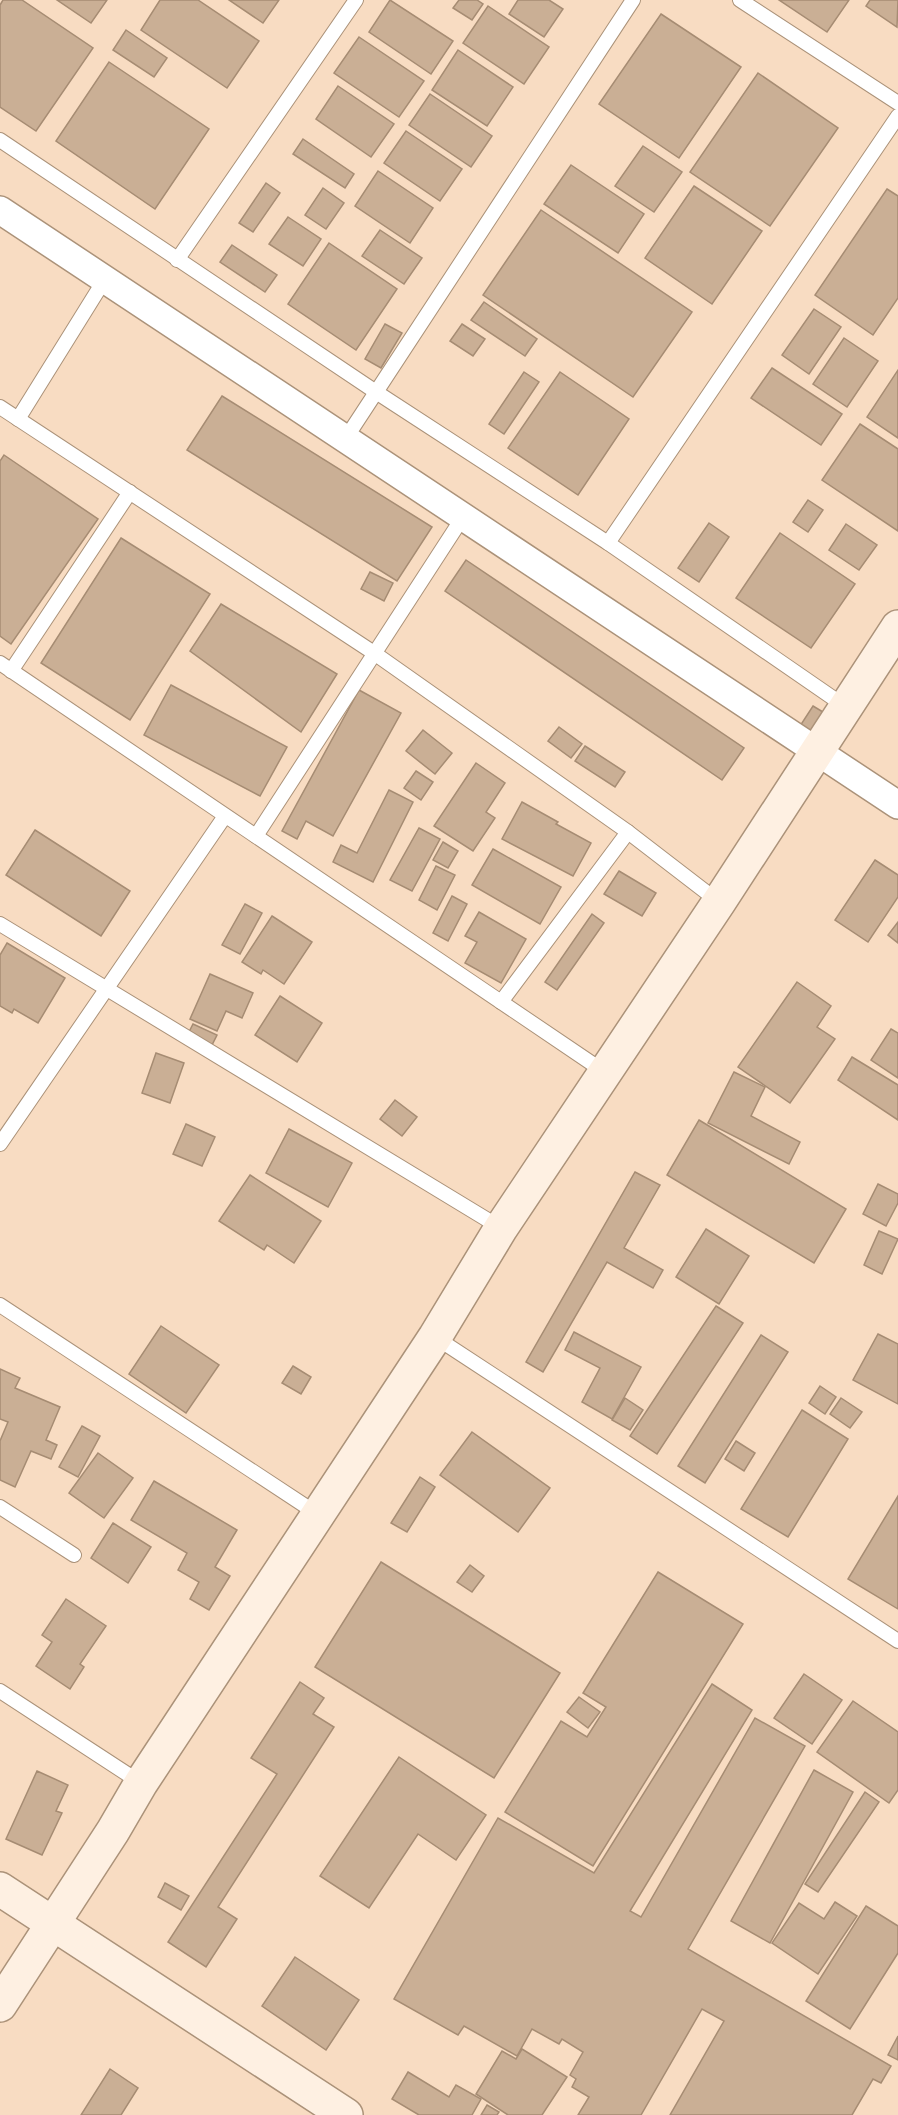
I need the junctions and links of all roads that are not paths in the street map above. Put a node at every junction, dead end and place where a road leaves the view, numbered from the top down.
1 (356, 0) edge
2 (633, 0) edge
3 (740, 0) edge
4 (898, 103) edge
5 (898, 116) edge
6 (0, 140) edge
7 (0, 210) edge
8 (177, 260) junction
9 (105, 279) junction
10 (376, 392) junction
11 (0, 407) edge
12 (18, 419) junction
13 (346, 438) junction
14 (130, 492) junction
15 (463, 517) junction
16 (608, 543) junction
17 (898, 627) edge
18 (374, 653) junction
19 (6, 667) edge
20 (846, 707) junction
21 (817, 752) junction
22 (898, 805) edge
23 (225, 816) junction
24 (628, 832) junction
25 (256, 836) junction
26 (719, 902) junction
27 (0, 924) edge
28 (107, 989) junction
29 (501, 1002) junction
30 (606, 1073) junction
31 (0, 1144) edge
32 (501, 1228) junction
33 (0, 1305) edge
34 (435, 1336) junction
35 (0, 1507) edge
36 (319, 1515) junction
37 (74, 1555) dead end
38 (898, 1641) edge
39 (0, 1691) edge
40 (141, 1783) junction
41 (0, 1888) edge
42 (54, 1922) junction
43 (0, 2005) edge
44 (346, 2115) edge

1 - 8 lane
2 - 10 lane
3 - 4 lane
5 - 16 lane
6 - 8 lane
7 - 9 street
8 - 10 lane
9 - 12 lane
9 - 13 street
10 - 13 lane
10 - 16 lane
11 - 12 lane
12 - 14 lane
13 - 15 street
14 - 18 lane
14 - 19 lane
15 - 18 lane
15 - 21 street
16 - 20 lane
17 - 20 street
18 - 24 lane
18 - 25 lane
19 - 23 lane
20 - 21 street
21 - 22 street
21 - 26 street
23 - 25 lane
23 - 28 lane
24 - 26 lane
24 - 29 lane
25 - 29 lane
26 - 30 street
27 - 28 lane
28 - 31 lane
28 - 32 lane
29 - 30 lane
30 - 32 street
32 - 34 street
33 - 36 lane
34 - 36 street
34 - 38 lane
35 - 37 lane
36 - 40 street
39 - 40 lane
40 - 42 street
41 - 42 street
42 - 43 street
42 - 44 street

